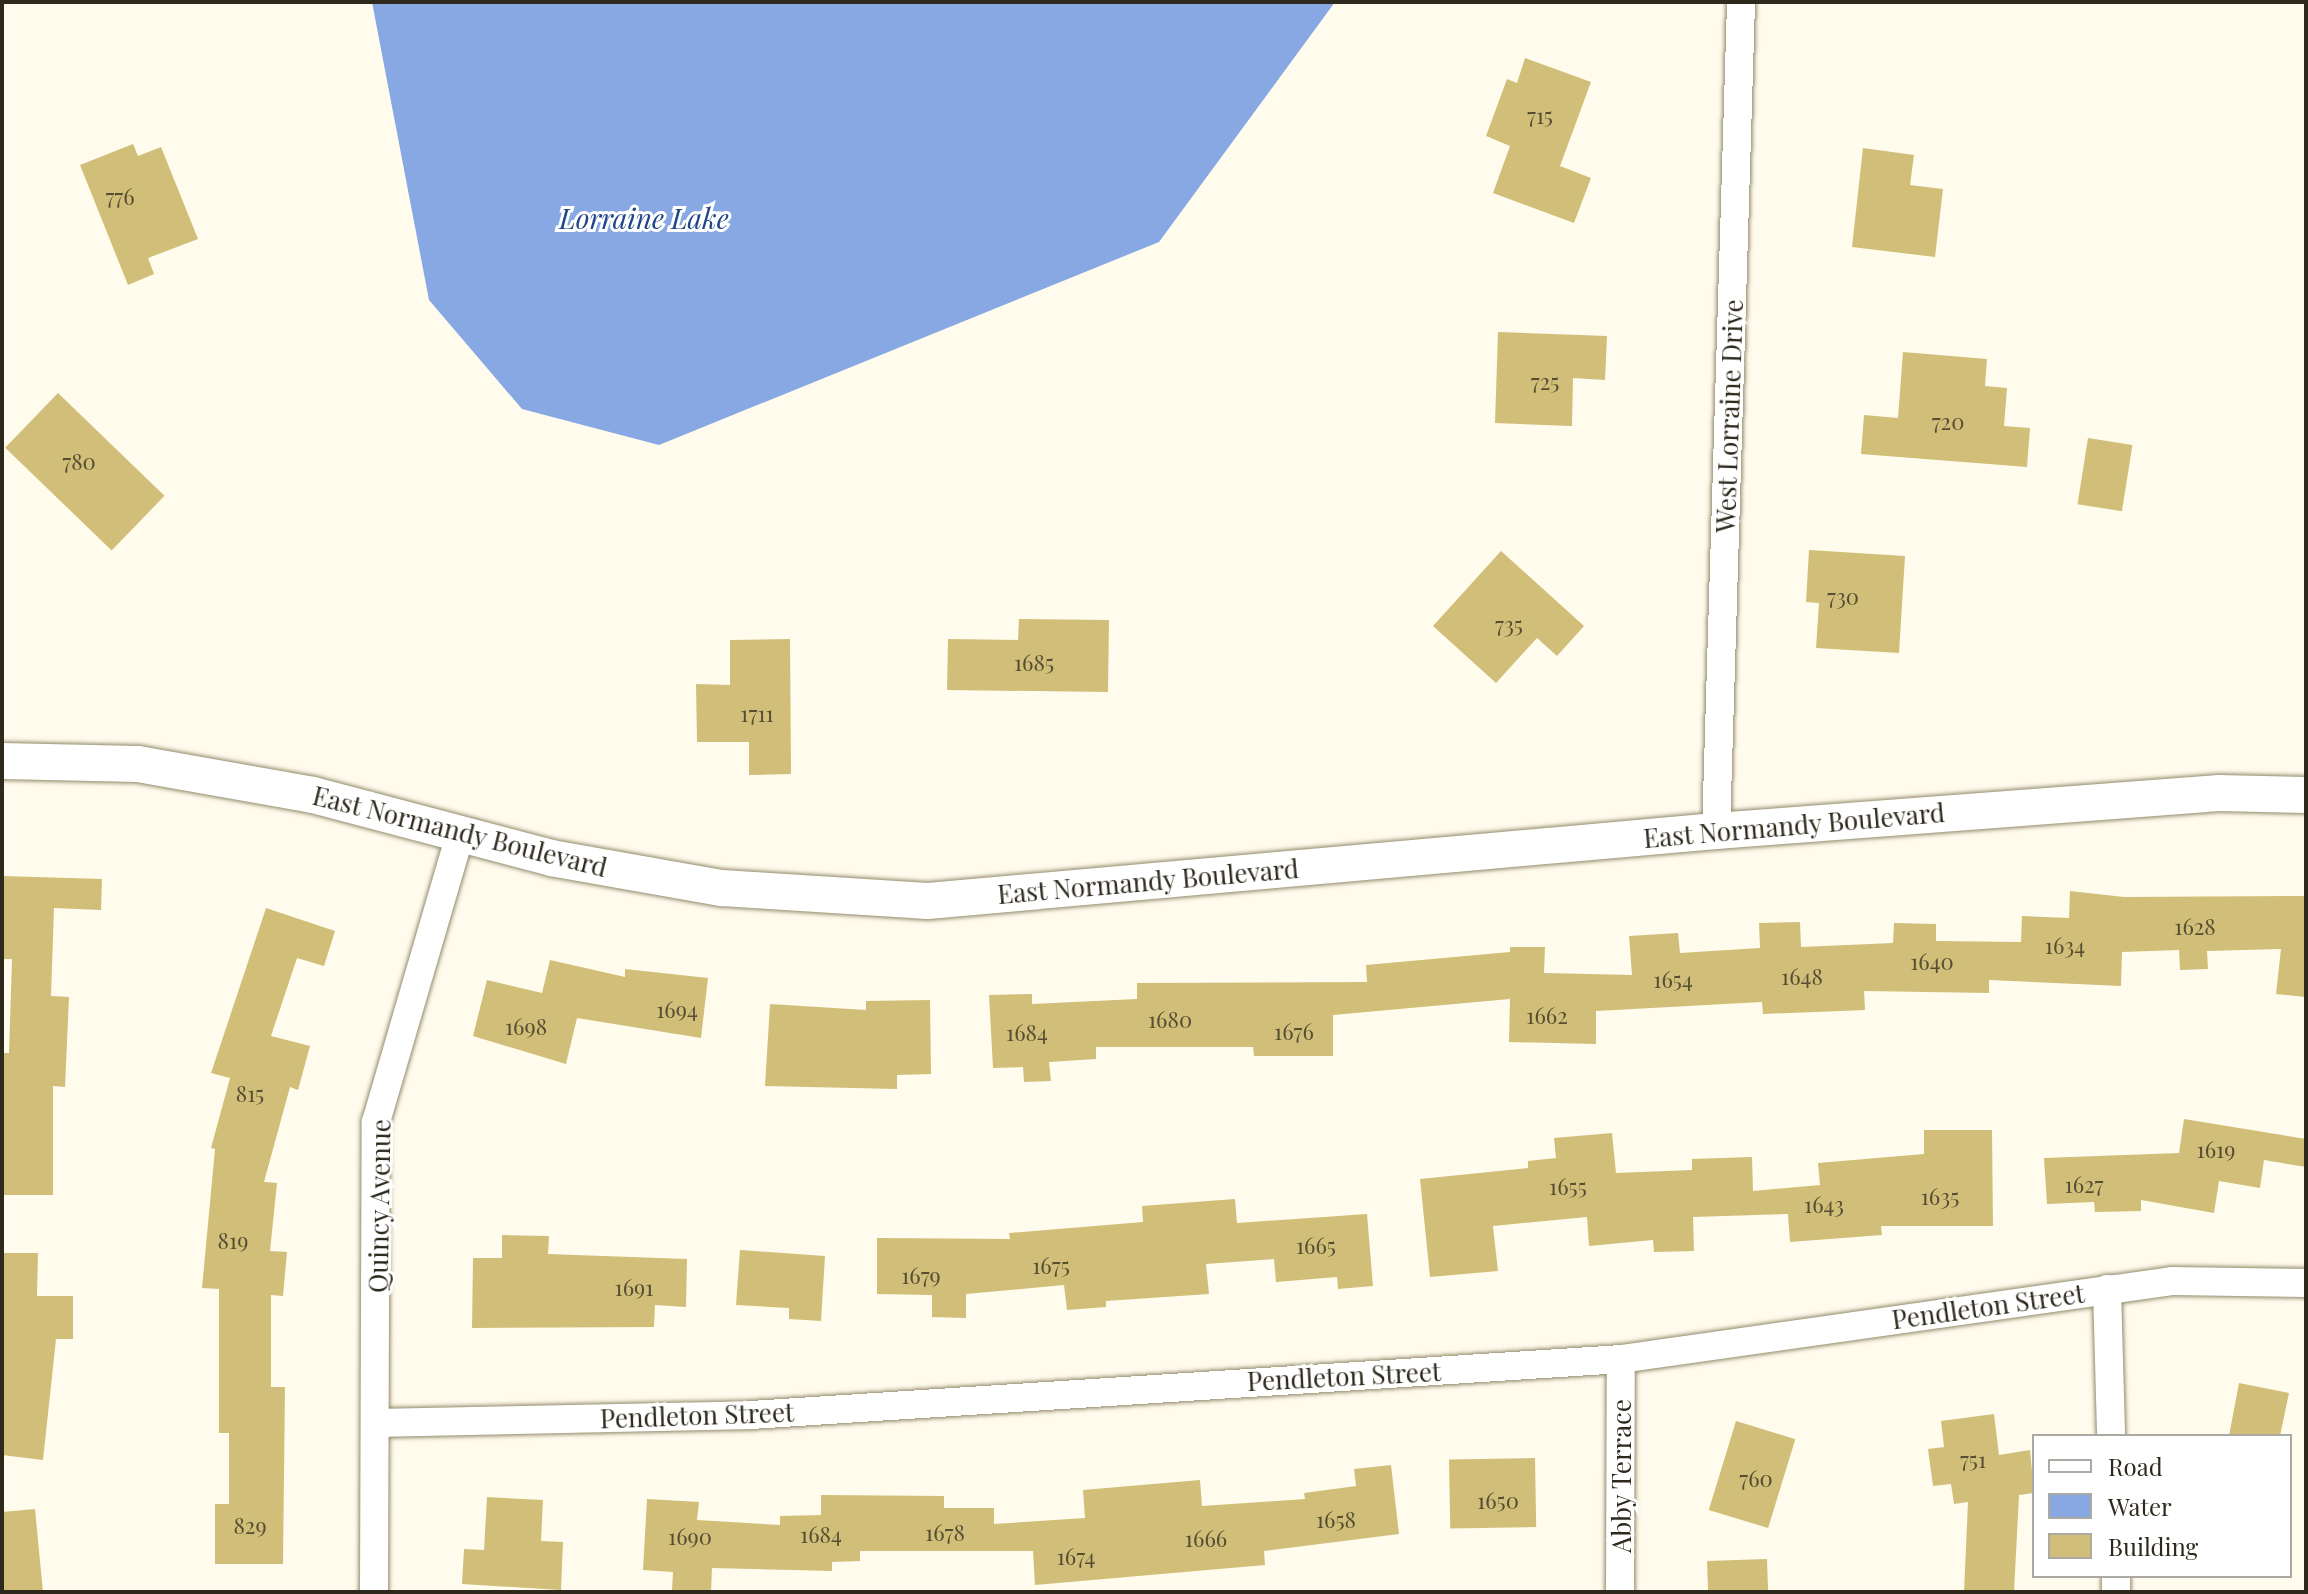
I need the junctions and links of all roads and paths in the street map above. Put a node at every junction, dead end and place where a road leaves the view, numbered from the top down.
1 (1741, 2) edge
2 (2, 761) edge
3 (2306, 795) edge
4 (461, 831) junction
5 (1716, 831) junction
6 (2306, 1283) edge
7 (2107, 1289) junction
8 (1621, 1359) junction
9 (377, 1423) junction
10 (2111, 1434) edge
11 (374, 1592) edge
12 (1620, 1592) edge

1 - 5 street, West Lorraine Drive
2 - 4 street, East Normandy Boulevard
3 - 5 street, East Normandy Boulevard
4 - 5 street, East Normandy Boulevard
4 - 9 street, Quincy Avenue
6 - 7 street, Pendleton Street
7 - 8 street, Pendleton Street
7 - 10 street
8 - 9 street, Pendleton Street
8 - 12 street, Abby Terrace
9 - 11 street, Quincy Avenue

